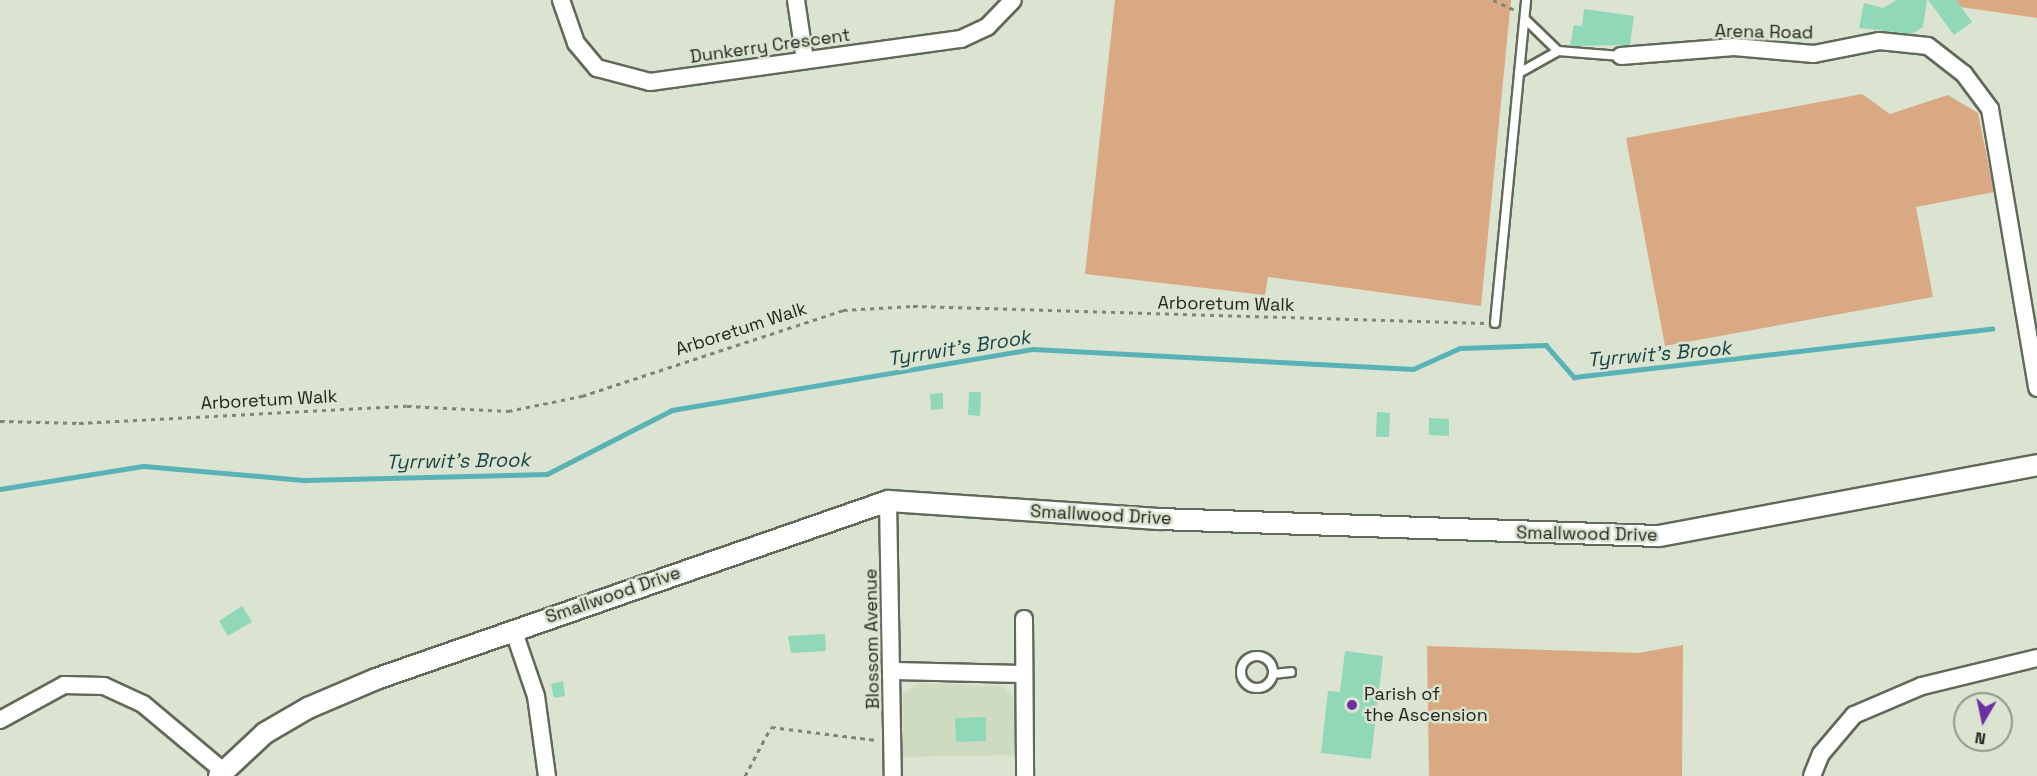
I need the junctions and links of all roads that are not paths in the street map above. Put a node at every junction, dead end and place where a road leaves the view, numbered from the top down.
1 (561, 0) edge
2 (796, 0) edge
3 (1013, 0) edge
4 (1526, 0) edge
5 (1524, 19) junction
6 (1558, 51) junction
7 (1621, 56) joint
8 (805, 60) junction
9 (1519, 73) junction
10 (1495, 324) road end
11 (2037, 388) edge
12 (2037, 465) edge
13 (888, 501) junction
14 (1024, 620) dead end
15 (513, 629) junction
16 (2037, 658) edge
17 (892, 671) junction
18 (1291, 672) dead end
19 (1024, 674) junction
20 (1273, 674) dead end
21 (0, 720) edge
22 (220, 773) edge
23 (547, 776) edge
24 (893, 776) edge
25 (1025, 776) edge
26 (1812, 776) edge

1 - 8 street, Dunkerry Crescent
2 - 8 street
3 - 8 street, Dunkerry Crescent
4 - 5 lane
5 - 6 lane
5 - 9 lane
6 - 7 lane
6 - 9 lane
7 - 11 street, Arena Road
9 - 10 lane
12 - 13 street, Smallwood Drive
13 - 15 street, Smallwood Drive
13 - 17 street, Blossom Avenue
14 - 19 street
15 - 22 street, Smallwood Drive
15 - 23 street
16 - 26 street
17 - 19 street
17 - 24 street, Blossom Avenue
18 - 20 lane
19 - 25 street
21 - 22 street

